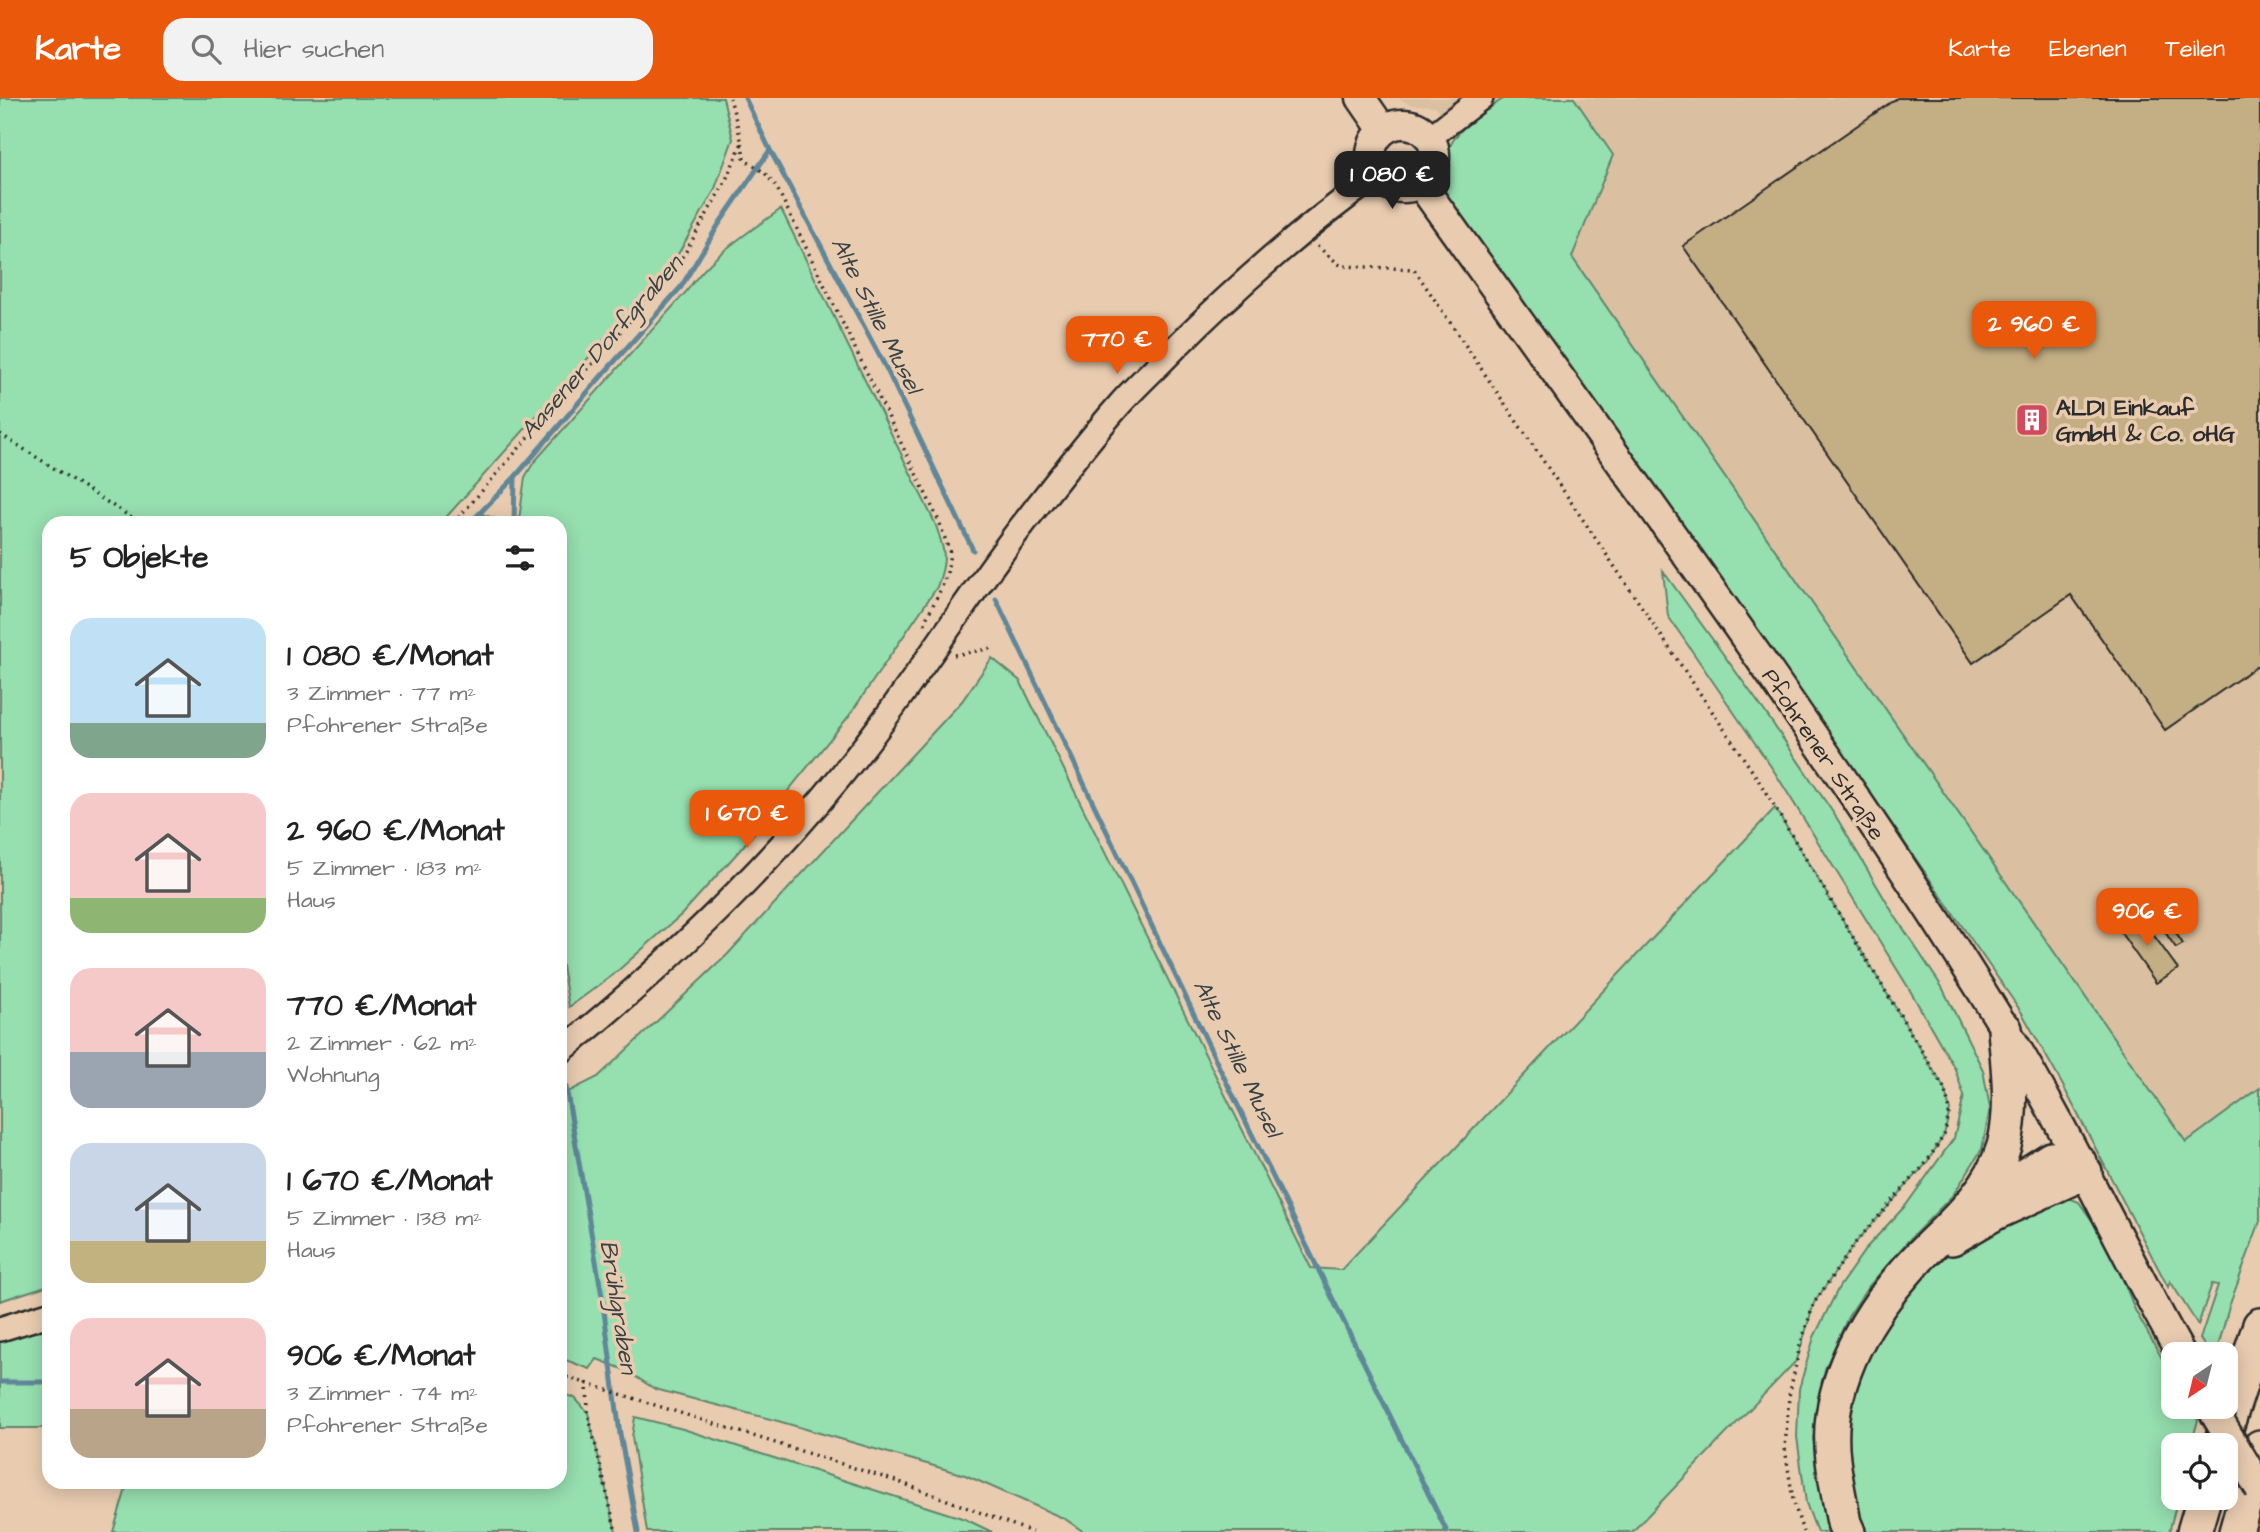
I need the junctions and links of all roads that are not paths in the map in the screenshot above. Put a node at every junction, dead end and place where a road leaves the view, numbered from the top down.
1 (1361, 98) edge
2 (1481, 98) edge
3 (1383, 130) junction
4 (1429, 138) junction
5 (1377, 175) junction
6 (1420, 183) junction
7 (2005, 1029) junction
8 (567, 1046) edge
9 (2082, 1167) junction
10 (1964, 1213) junction
11 (1914, 1261) junction
12 (42, 1316) edge
13 (2260, 1325) edge
14 (0, 1329) edge
15 (2174, 1342) edge
16 (2218, 1419) edge
17 (2224, 1433) edge
18 (2260, 1447) edge
19 (2260, 1489) edge
20 (2200, 1510) edge
21 (1848, 1532) edge
22 (2194, 1532) edge
23 (2236, 1532) edge

1 - 3 main road
2 - 4 street
3 - 4 main road
3 - 5 main road
4 - 6 main road
5 - 6 main road
5 - 8 street
6 - 7 main road, Pfohrener Straße
7 - 9 main road, Pfohrener Straße
7 - 10 highway
9 - 10 highway
9 - 11 highway
9 - 15 main road, Pfohrener Straße
10 - 11 highway
11 - 21 highway
12 - 14 street
13 - 17 highway
16 - 19 main road, bridge
18 - 23 highway
20 - 22 highway

